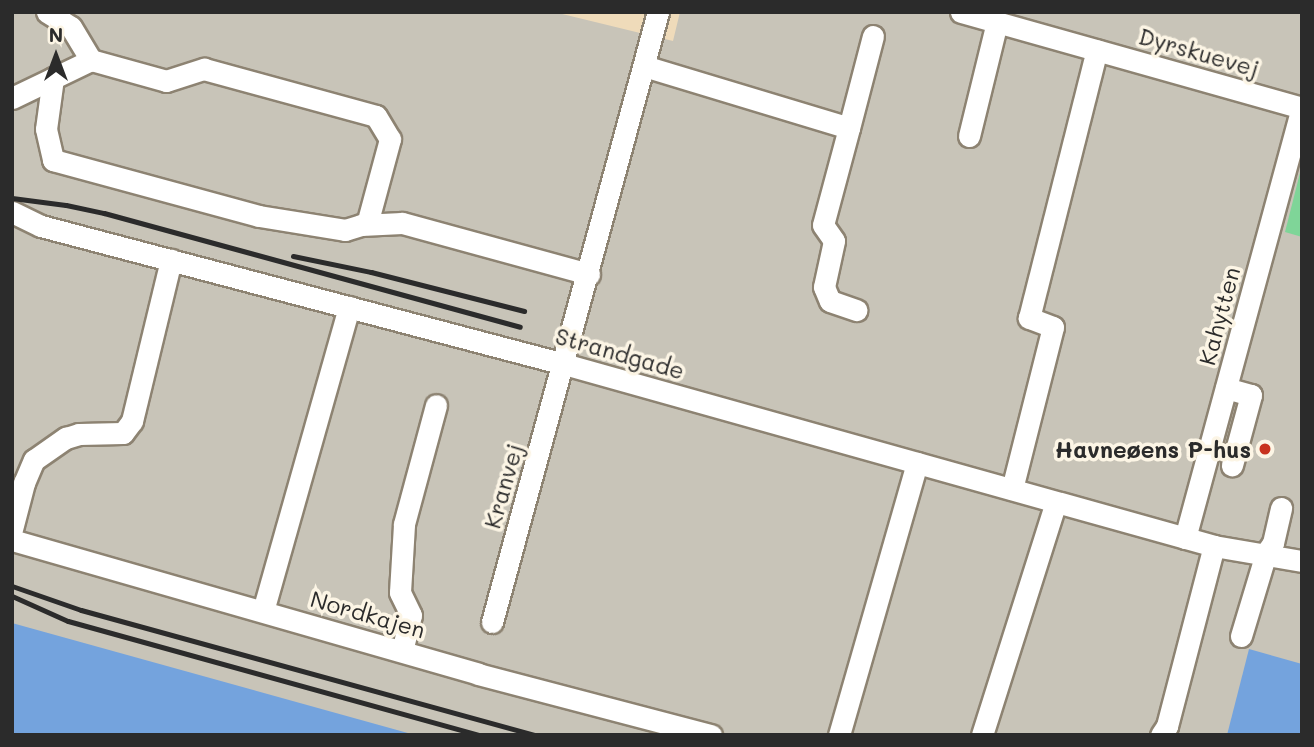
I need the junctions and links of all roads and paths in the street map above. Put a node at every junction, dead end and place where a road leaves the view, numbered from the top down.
1 (47, 12) edge
2 (658, 12) edge
3 (961, 12) edge
4 (997, 22) junction
5 (873, 36) dead end
6 (1097, 50) junction
7 (91, 60) junction
8 (644, 66) junction
9 (53, 78) junction
10 (12, 98) edge
11 (1302, 108) edge
12 (849, 128) junction
13 (969, 135) dead end
14 (12, 212) edge
15 (368, 224) junction
16 (171, 260) junction
17 (589, 274) junction
18 (349, 307) junction
19 (856, 310) dead end
20 (564, 364) junction
21 (1226, 388) junction
22 (436, 405) dead end
23 (917, 463) junction
24 (1232, 465) dead end
25 (1012, 489) junction
26 (1056, 502) junction
27 (1281, 508) dead end
28 (12, 529) edge
29 (1185, 538) junction
30 (12, 540) edge
31 (1214, 546) junction
32 (1266, 553) junction
33 (1302, 562) edge
34 (263, 611) junction
35 (492, 622) dead end
36 (1241, 636) dead end
37 (402, 651) junction
38 (710, 735) edge
39 (839, 735) edge
40 (982, 735) edge
41 (1161, 735) edge

1 - 7 street
2 - 8 street, Kranvej
3 - 4 street, Dyrskuevej
4 - 6 street, Dyrskuevej
4 - 13 street
5 - 12 street
6 - 11 street, Dyrskuevej
6 - 25 street
7 - 9 street
7 - 15 street
8 - 12 street
8 - 17 street, Kranvej
9 - 10 street
9 - 15 street
11 - 21 street, Kahytten
12 - 19 street
14 - 16 street, Strandgade
15 - 17 street
16 - 18 street, Strandgade
16 - 28 street
17 - 20 street, Kranvej
18 - 20 street, Strandgade
18 - 34 street
20 - 23 street, Strandgade
20 - 35 street, Kranvej
21 - 24 street
21 - 29 street, Kahytten
22 - 37 street
23 - 25 street, Strandgade
23 - 39 street
25 - 26 street, Strandgade
26 - 29 street, Strandgade
26 - 40 street
27 - 32 street
29 - 31 street, Strandgade
30 - 34 street, Nordkajen
31 - 32 street, Strandgade
31 - 41 street
32 - 33 street, Strandgade
32 - 36 street
34 - 37 street, Nordkajen
37 - 38 street, Nordkajen

